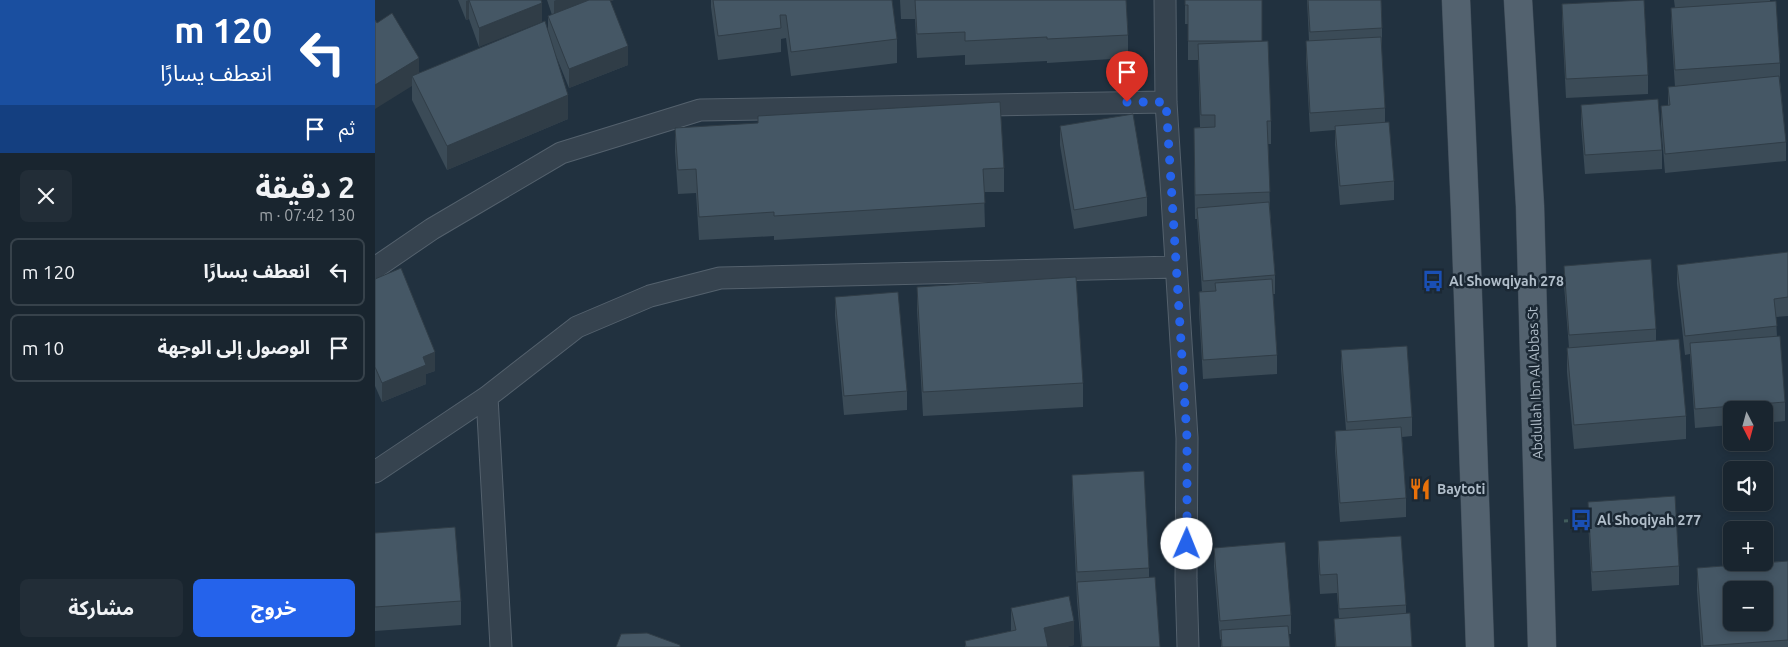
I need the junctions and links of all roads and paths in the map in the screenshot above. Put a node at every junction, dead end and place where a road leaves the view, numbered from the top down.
1 (1165, 0) edge
2 (1456, 0) edge
3 (1517, 0) edge
4 (1166, 102) junction
5 (1176, 267) junction
6 (375, 268) edge
7 (487, 397) junction
8 (375, 472) edge
9 (501, 647) edge
10 (1188, 647) edge
11 (1479, 647) edge
12 (1542, 647) edge

1 - 4 street
2 - 11 main road
3 - 12 main road, Abdullah Ibn Al Abbas St
4 - 5 street
4 - 6 street
5 - 7 street
5 - 10 street
7 - 8 street
7 - 9 street

